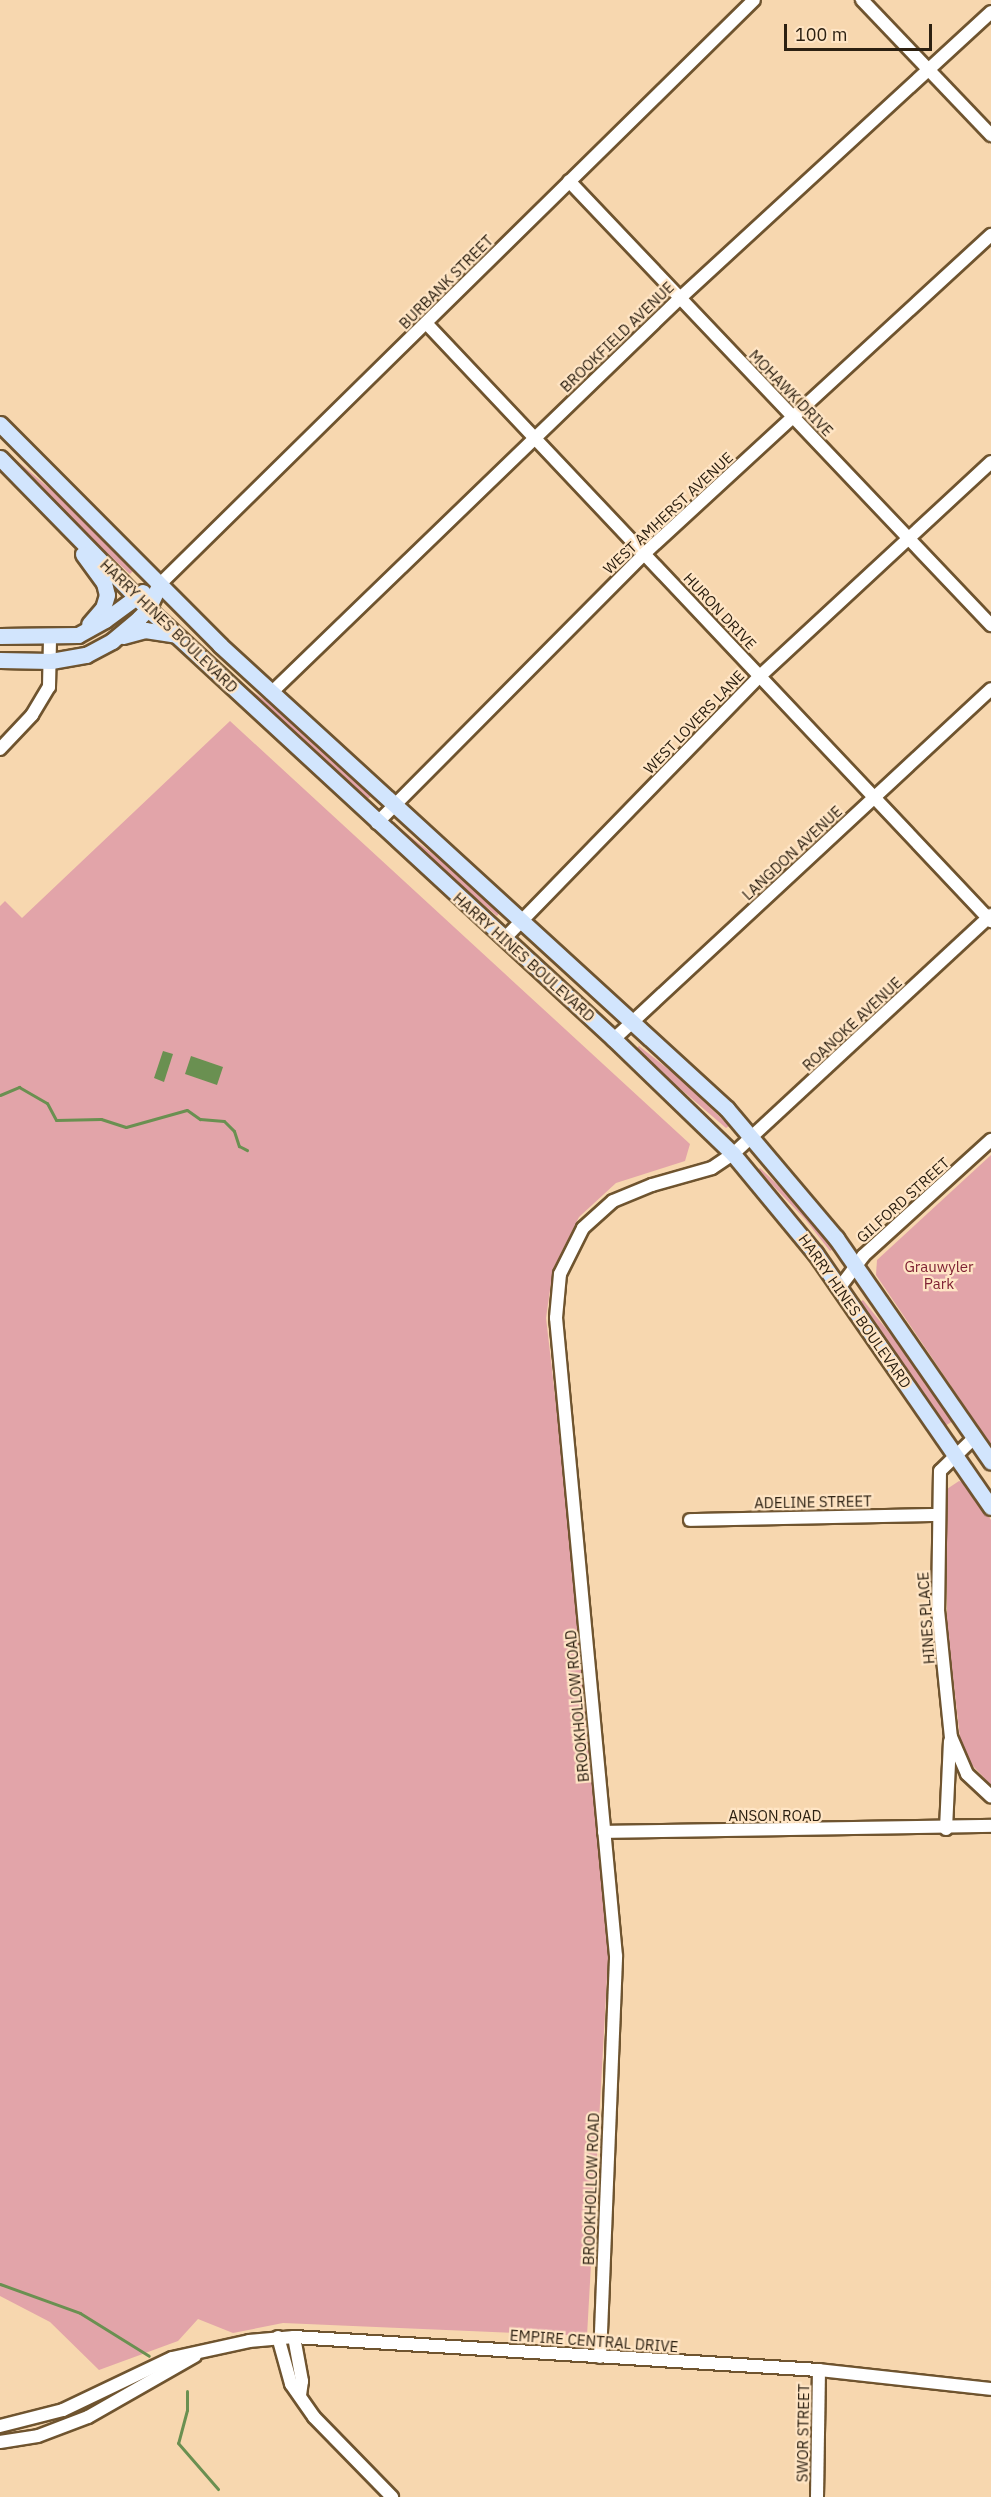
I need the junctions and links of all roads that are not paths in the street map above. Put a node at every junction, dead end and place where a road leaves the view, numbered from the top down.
1 (754, 0) edge
2 (862, 0) edge
3 (991, 12) edge
4 (928, 70) junction
5 (991, 135) edge
6 (569, 181) junction
7 (991, 235) edge
8 (679, 298) junction
9 (426, 323) junction
10 (794, 418) junction
11 (0, 424) edge
12 (534, 437) junction
13 (0, 458) edge
14 (991, 462) edge
15 (48, 475) junction
16 (62, 521) junction
17 (909, 537) junction
18 (645, 553) junction
19 (159, 585) junction
20 (135, 596) junction
21 (148, 609) junction
22 (991, 626) edge
23 (78, 635) junction
24 (0, 636) edge
25 (177, 636) junction
26 (50, 638) junction
27 (112, 641) junction
28 (0, 660) edge
29 (51, 661) junction
30 (760, 676) junction
31 (991, 689) edge
32 (271, 693) junction
33 (0, 749) edge
34 (874, 796) junction
35 (393, 807) junction
36 (377, 824) junction
37 (990, 918) edge
38 (521, 921) junction
39 (505, 938) junction
40 (633, 1022) junction
41 (614, 1040) junction
42 (751, 1136) junction
43 (991, 1140) edge
44 (732, 1154) junction
45 (855, 1265) junction
46 (840, 1287) junction
47 (974, 1438) junction
48 (955, 1453) junction
49 (991, 1462) edge
50 (991, 1507) edge
51 (938, 1515) junction
52 (690, 1520) dead end
53 (951, 1737) junction
54 (991, 1796) edge
55 (991, 1826) edge
56 (946, 1829) junction
57 (604, 1833) junction
58 (278, 2337) junction
59 (294, 2337) junction
60 (196, 2355) junction
61 (600, 2357) junction
62 (819, 2370) junction
63 (991, 2389) edge
64 (300, 2396) junction
65 (0, 2426) edge
66 (0, 2442) edge
67 (392, 2497) edge
68 (817, 2497) edge

1 - 6 street, BURBANK STREET
2 - 4 street
3 - 4 street, BROOKFIELD AVENUE
4 - 5 street
4 - 8 street, BROOKFIELD AVENUE
6 - 8 street, MOHAWK DRIVE
6 - 9 street, BURBANK STREET
7 - 10 street, WEST AMHERST AVENUE
8 - 10 street, MOHAWK DRIVE
8 - 12 street, BROOKFIELD AVENUE
9 - 12 street, HURON DRIVE
9 - 19 street, BURBANK STREET
10 - 17 street, MOHAWK DRIVE
10 - 18 street, WEST AMHERST AVENUE
11 - 15 main road, HARRY HINES BOULEVARD
12 - 18 street, HURON DRIVE
12 - 32 street, BROOKFIELD AVENUE
13 - 15 main road
13 - 16 main road, HARRY HINES BOULEVARD
14 - 17 street, WEST LOVERS LANE
15 - 19 main road, HARRY HINES BOULEVARD
16 - 20 main road, HARRY HINES BOULEVARD
16 - 23 main road
17 - 22 street, MOHAWK DRIVE
17 - 30 street, WEST LOVERS LANE
18 - 30 street, HURON DRIVE
18 - 35 street, WEST AMHERST AVENUE
19 - 20 main road
19 - 21 main road
19 - 32 main road, HARRY HINES BOULEVARD
20 - 21 main road, HARRY HINES BOULEVARD
20 - 23 main road
21 - 25 main road, HARRY HINES BOULEVARD
21 - 27 main road
23 - 26 main road
24 - 26 main road
25 - 27 main road
25 - 36 main road, HARRY HINES BOULEVARD
26 - 29 street
27 - 29 main road
28 - 29 main road
29 - 33 street
30 - 34 street, HURON DRIVE
30 - 38 street, WEST LOVERS LANE
31 - 34 street, LANGDON AVENUE
32 - 35 main road, HARRY HINES BOULEVARD
34 - 37 street, HURON DRIVE
34 - 40 street, LANGDON AVENUE
35 - 36 street, WEST AMHERST AVENUE
35 - 38 main road, HARRY HINES BOULEVARD
36 - 39 main road, HARRY HINES BOULEVARD
37 - 42 street, ROANOKE AVENUE
38 - 39 street, WEST LOVERS LANE
38 - 40 main road, HARRY HINES BOULEVARD
39 - 41 main road, HARRY HINES BOULEVARD
40 - 41 street, LANGDON AVENUE
40 - 42 main road, HARRY HINES BOULEVARD
41 - 44 main road, HARRY HINES BOULEVARD
42 - 44 street, ROANOKE AVENUE
42 - 45 main road, HARRY HINES BOULEVARD
43 - 45 street, GILFORD STREET
44 - 46 main road, HARRY HINES BOULEVARD
44 - 57 street, BROOKHOLLOW ROAD
45 - 46 street, GILFORD STREET
45 - 47 main road, HARRY HINES BOULEVARD
46 - 48 main road, HARRY HINES BOULEVARD
47 - 48 street, HINES PLACE
47 - 49 main road, HARRY HINES BOULEVARD
48 - 50 main road, HARRY HINES BOULEVARD
48 - 51 street, HINES PLACE
51 - 52 street, ADELINE STREET
51 - 53 street, HINES PLACE
53 - 54 street, HINES PLACE
53 - 56 street
55 - 56 street, ANSON ROAD
56 - 57 street, ANSON ROAD
57 - 61 street, BROOKHOLLOW ROAD
58 - 59 street, EMPIRE CENTRAL DRIVE
58 - 60 street, EMPIRE CENTRAL DRIVE
58 - 64 street
59 - 61 street, EMPIRE CENTRAL DRIVE
59 - 64 street
60 - 65 street, EMPIRE CENTRAL DRIVE
60 - 66 street, EMPIRE CENTRAL DRIVE
61 - 62 street, EMPIRE CENTRAL DRIVE
62 - 63 street, EMPIRE CENTRAL DRIVE
62 - 68 street, SWOR STREET
64 - 67 street

